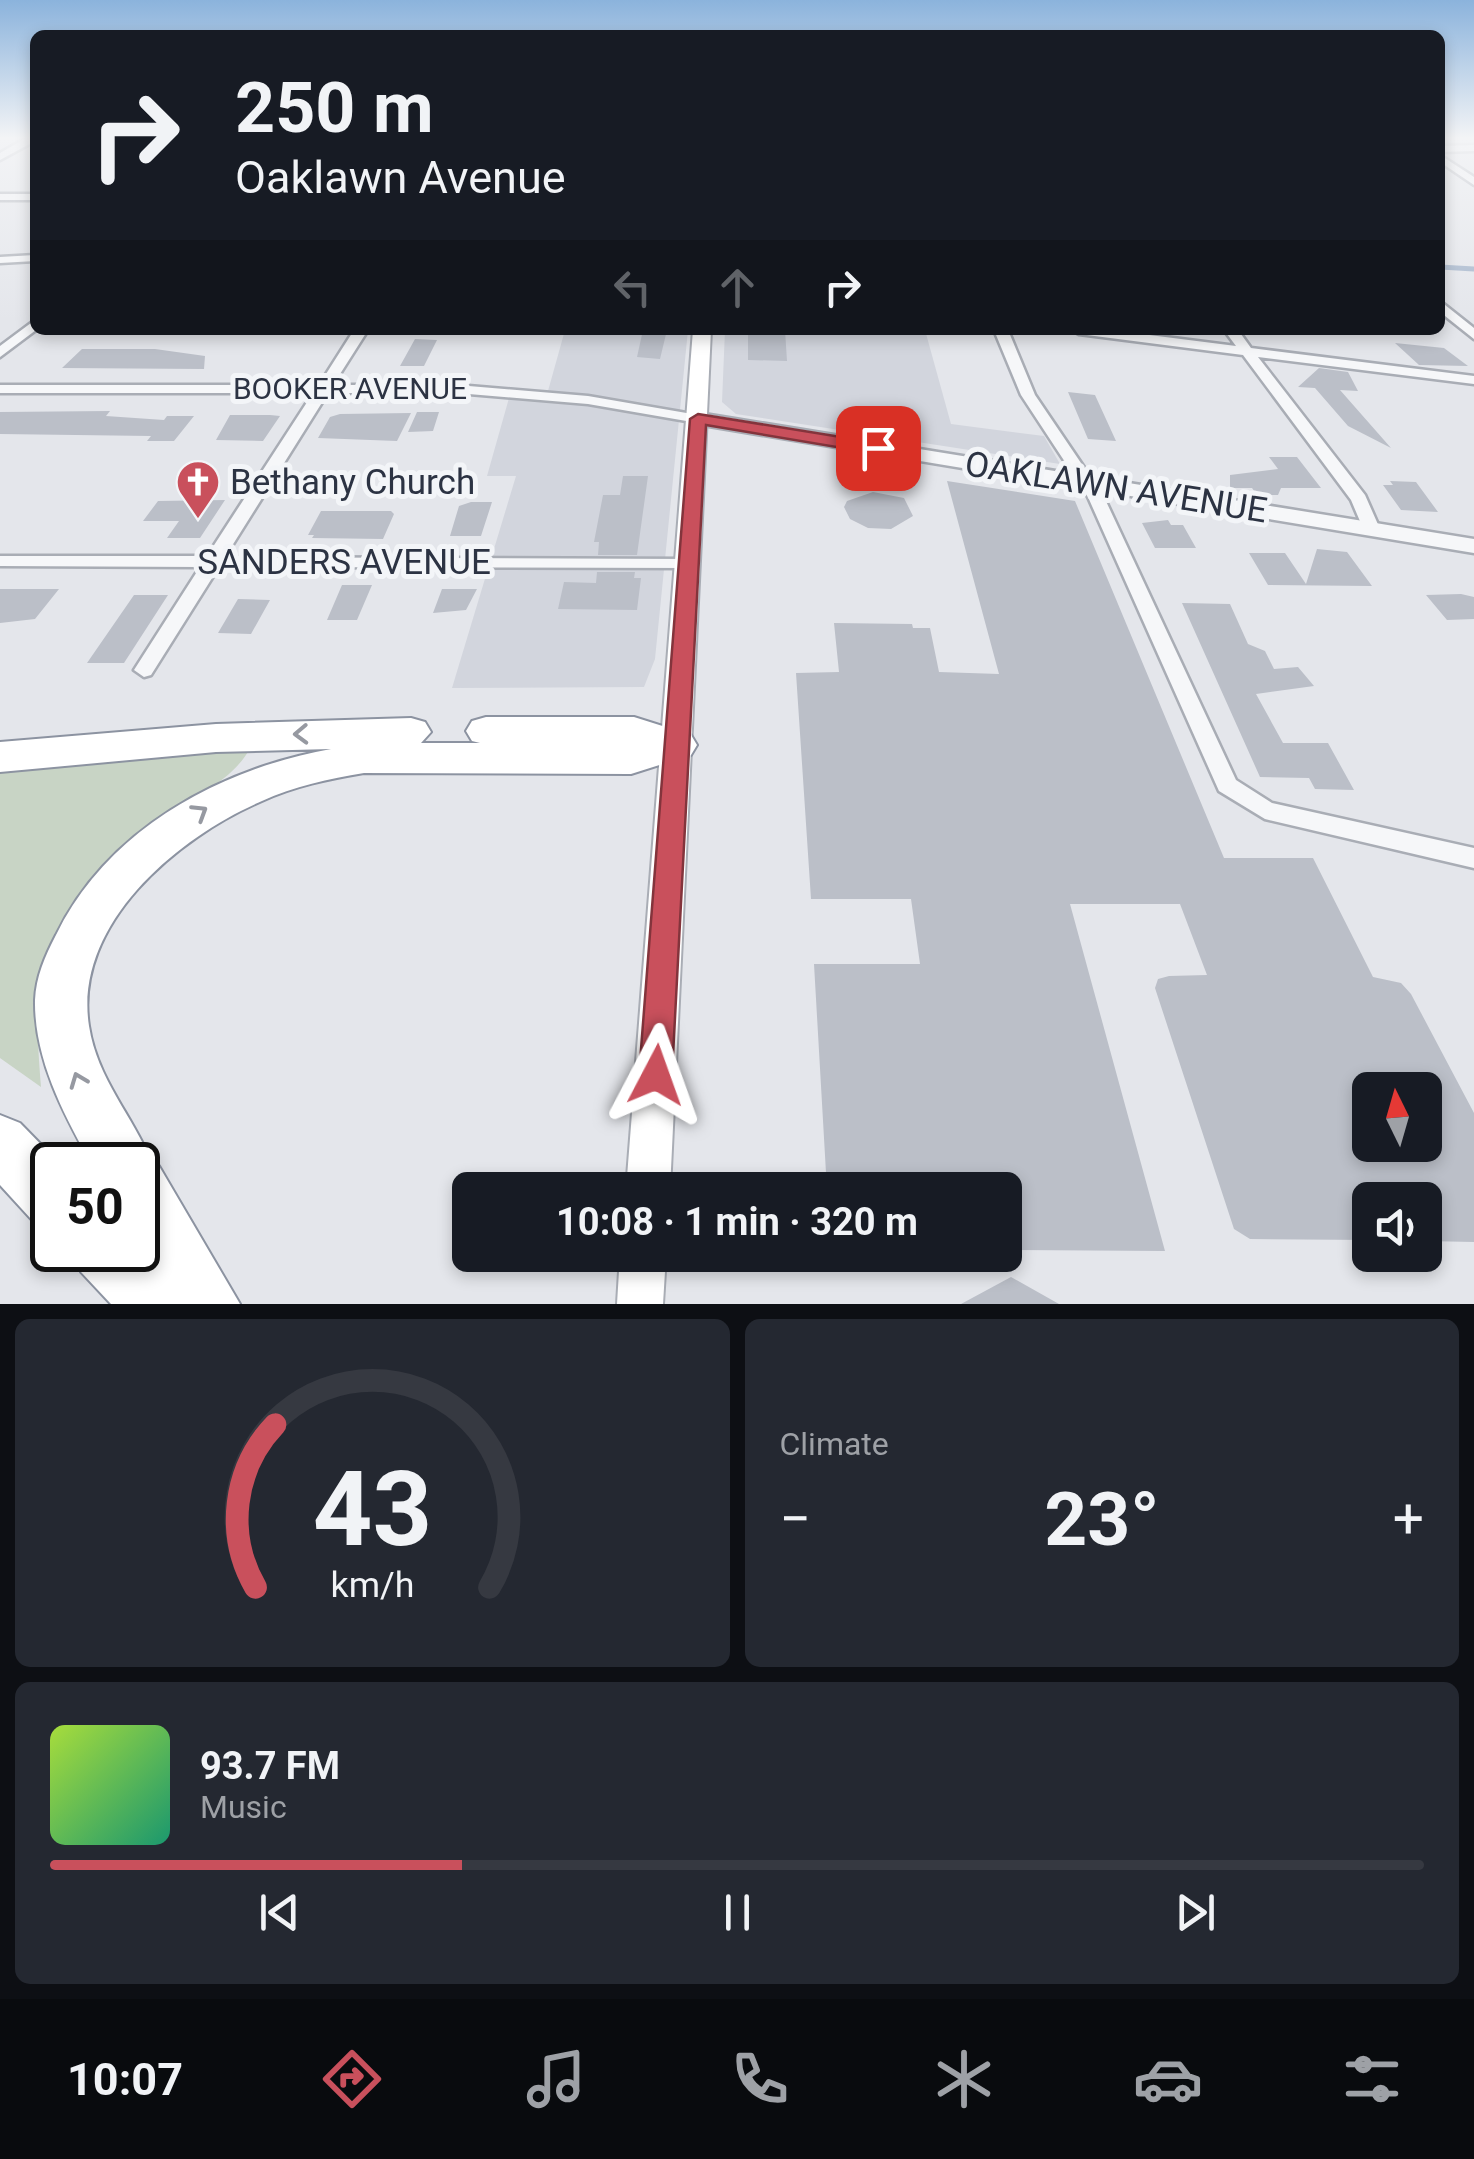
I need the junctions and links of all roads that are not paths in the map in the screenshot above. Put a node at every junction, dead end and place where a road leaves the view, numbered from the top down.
1 (30, 258) edge
2 (0, 260) edge
3 (1445, 309) edge
4 (30, 328) edge
5 (358, 335) edge
6 (702, 335) edge
7 (1003, 335) edge
8 (1117, 335) edge
9 (1235, 335) edge
10 (1474, 335) edge
11 (1248, 352) junction
12 (0, 353) edge
13 (1474, 380) edge
14 (323, 388) junction
15 (0, 389) edge
16 (698, 419) junction
17 (1084, 482) junction
18 (1371, 529) junction
19 (1474, 546) edge
20 (0, 561) edge
21 (212, 561) junction
22 (688, 564) junction
23 (144, 670) dead end
24 (676, 745) junction
25 (0, 757) edge
26 (1474, 858) edge
27 (111, 1142) edge
28 (0, 1143) edge
29 (649, 1172) edge
30 (30, 1175) edge
31 (160, 1224) edge
32 (124, 1272) edge
33 (642, 1272) edge
34 (154, 1304) edge
35 (208, 1304) edge
36 (640, 1304) edge

1 - 2 street
3 - 10 street
4 - 12 street
5 - 14 street
6 - 16 main road
7 - 17 street
8 - 11 street
9 - 11 street
11 - 13 street
11 - 18 street
14 - 15 street, BOOKER AVENUE
14 - 16 street, BOOKER AVENUE
14 - 21 street
16 - 17 street, OAKLAWN AVENUE
16 - 22 main road
17 - 18 street, OAKLAWN AVENUE
17 - 26 street
18 - 19 street, OAKLAWN AVENUE
20 - 21 street, SANDERS AVENUE
21 - 22 street, SANDERS AVENUE
21 - 23 street
22 - 24 main road
24 -> 25 highway
27 -> 24 highway
24 - 29 main road
28 - 30 highway
31 - 35 highway
32 - 34 highway
33 - 36 main road

